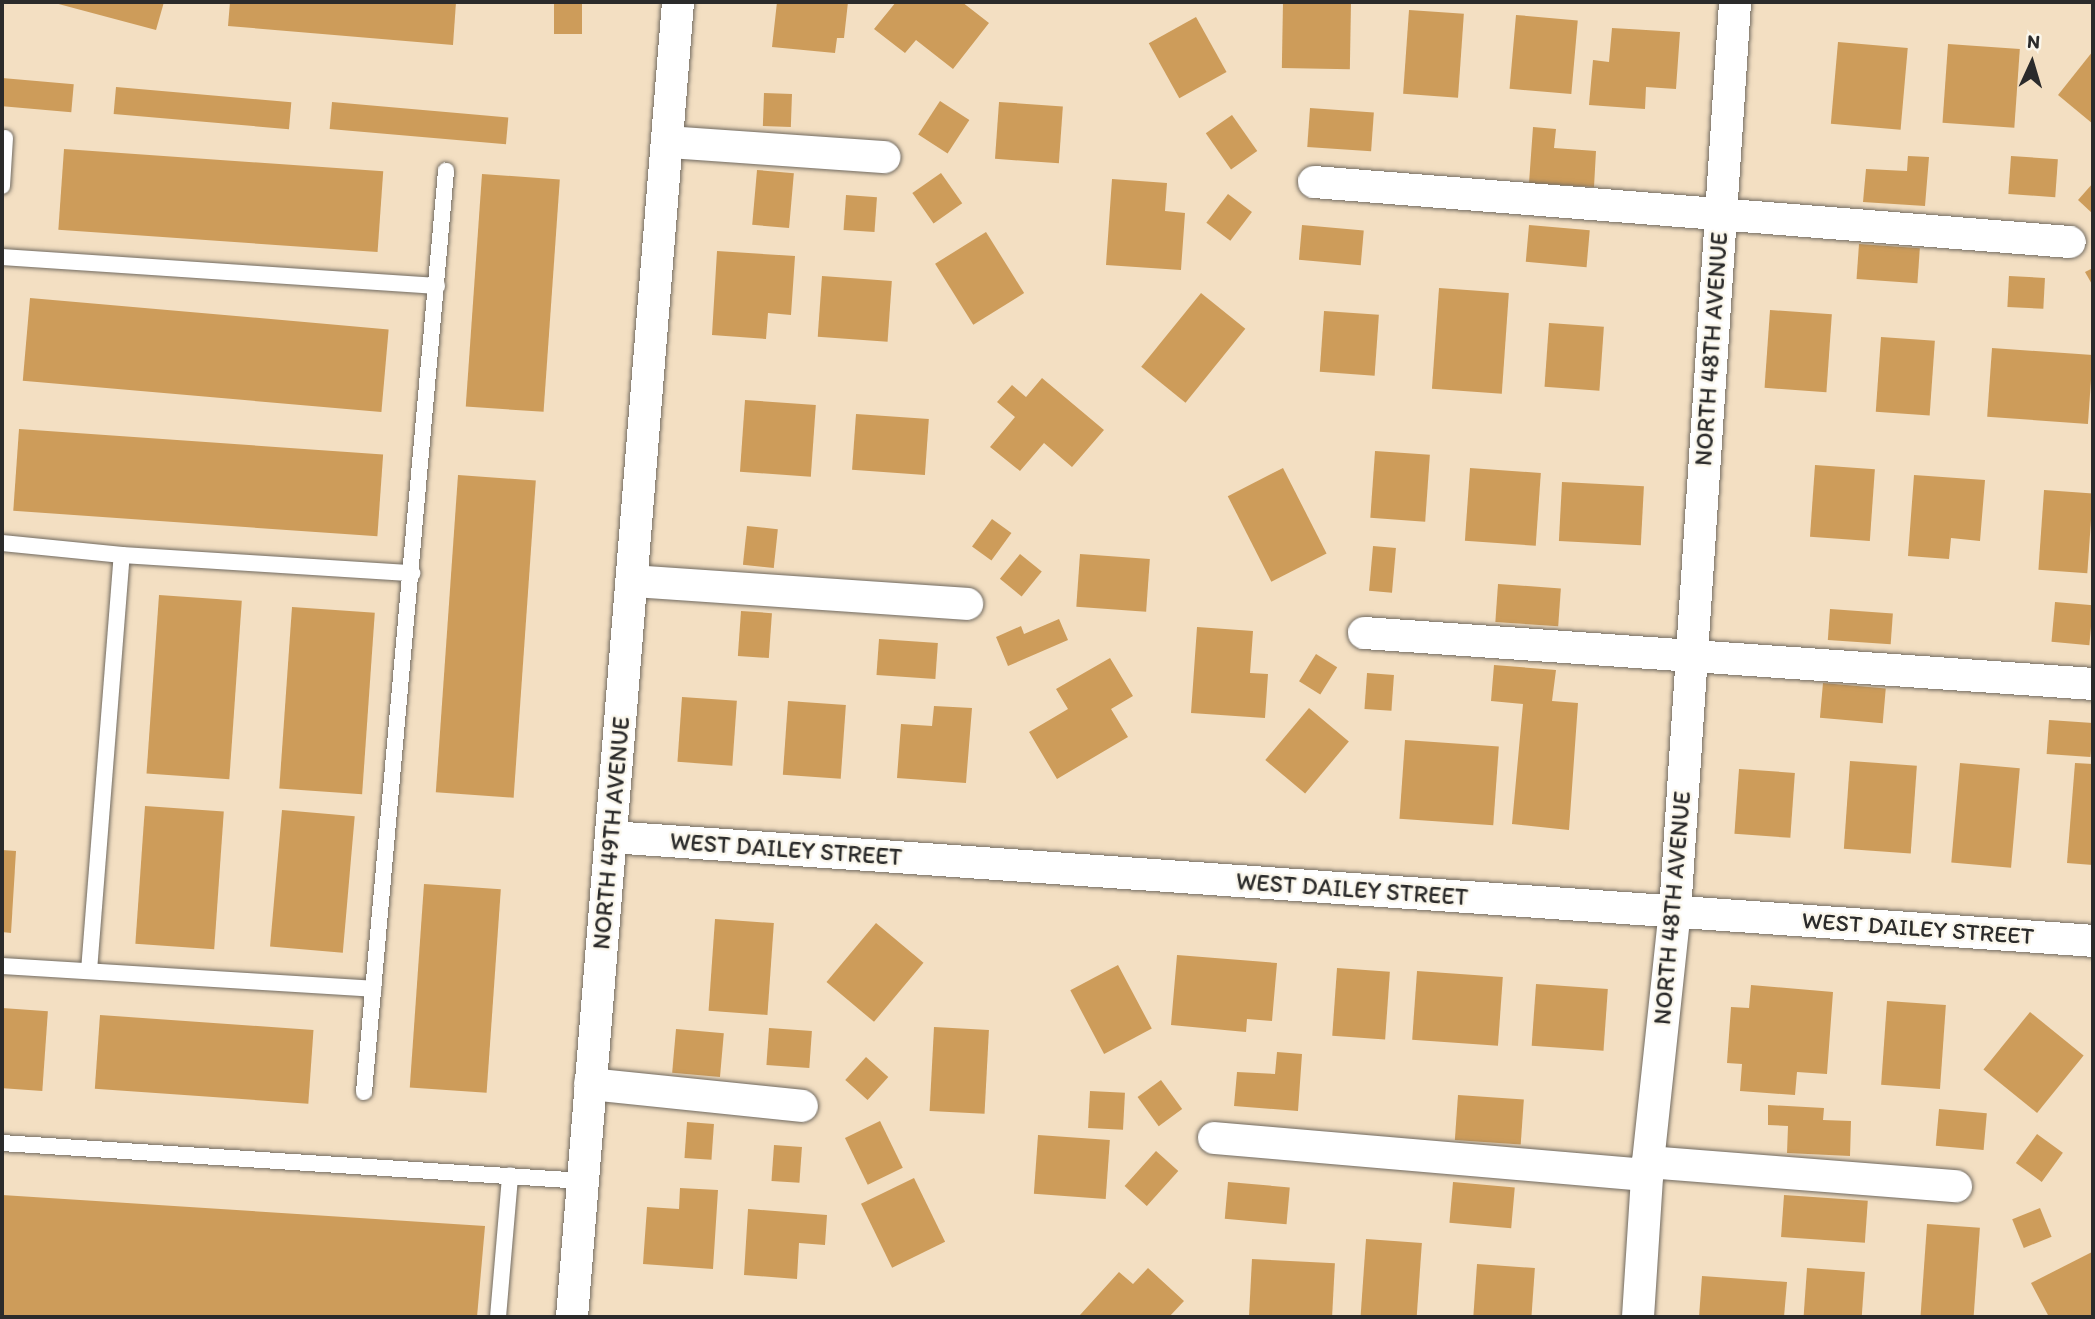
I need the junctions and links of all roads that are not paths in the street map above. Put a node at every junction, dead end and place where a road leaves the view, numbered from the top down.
1 (678, 2) edge
2 (1735, 2) edge
3 (5, 138) dead end
4 (668, 142) junction
5 (884, 158) dead end
6 (446, 171) dead end
7 (1314, 183) dead end
8 (2, 186) edge
9 (1719, 212) junction
10 (2070, 242) dead end
11 (2, 257) edge
12 (437, 286) junction
13 (2, 543) edge
14 (122, 555) junction
15 (412, 573) junction
16 (632, 582) junction
17 (967, 604) dead end
18 (1364, 633) dead end
19 (1692, 654) junction
20 (2093, 684) edge
21 (611, 837) junction
22 (1675, 911) junction
23 (2093, 941) edge
24 (2, 966) edge
25 (89, 971) junction
26 (373, 989) junction
27 (590, 1084) junction
28 (364, 1092) dead end
29 (802, 1106) dead end
30 (1214, 1138) dead end
31 (2, 1143) edge
32 (1648, 1168) junction
33 (509, 1176) junction
34 (583, 1181) junction
35 (1956, 1186) dead end
36 (499, 1317) edge
37 (572, 1317) edge
38 (1638, 1317) edge

1 - 4 street, NORTH 49TH AVENUE
2 - 9 street, NORTH 48TH AVENUE
3 - 8 lane
4 - 5 street
4 - 16 street, NORTH 49TH AVENUE
6 - 12 lane
7 - 9 street, NORTH 48TH AVENUE
9 - 10 street, NORTH 48TH AVENUE
9 - 19 street, NORTH 48TH AVENUE
11 - 12 lane
12 - 15 lane
13 - 14 lane
14 - 15 lane
14 - 25 lane
15 - 26 lane
16 - 17 street
16 - 21 street, NORTH 49TH AVENUE
18 - 19 street
19 - 20 street
19 - 22 street, NORTH 48TH AVENUE
21 - 22 street, WEST DAILEY STREET
21 - 27 street, NORTH 49TH AVENUE
22 - 23 street, WEST DAILEY STREET
22 - 32 street, NORTH 48TH AVENUE
24 - 25 lane
25 - 26 lane
26 - 28 lane
27 - 29 street
27 - 34 street, NORTH 49TH AVENUE
30 - 32 street
31 - 33 lane
32 - 35 street
32 - 38 street, NORTH 48TH AVENUE
33 - 34 lane
33 - 36 lane
34 - 37 street, NORTH 49TH AVENUE

